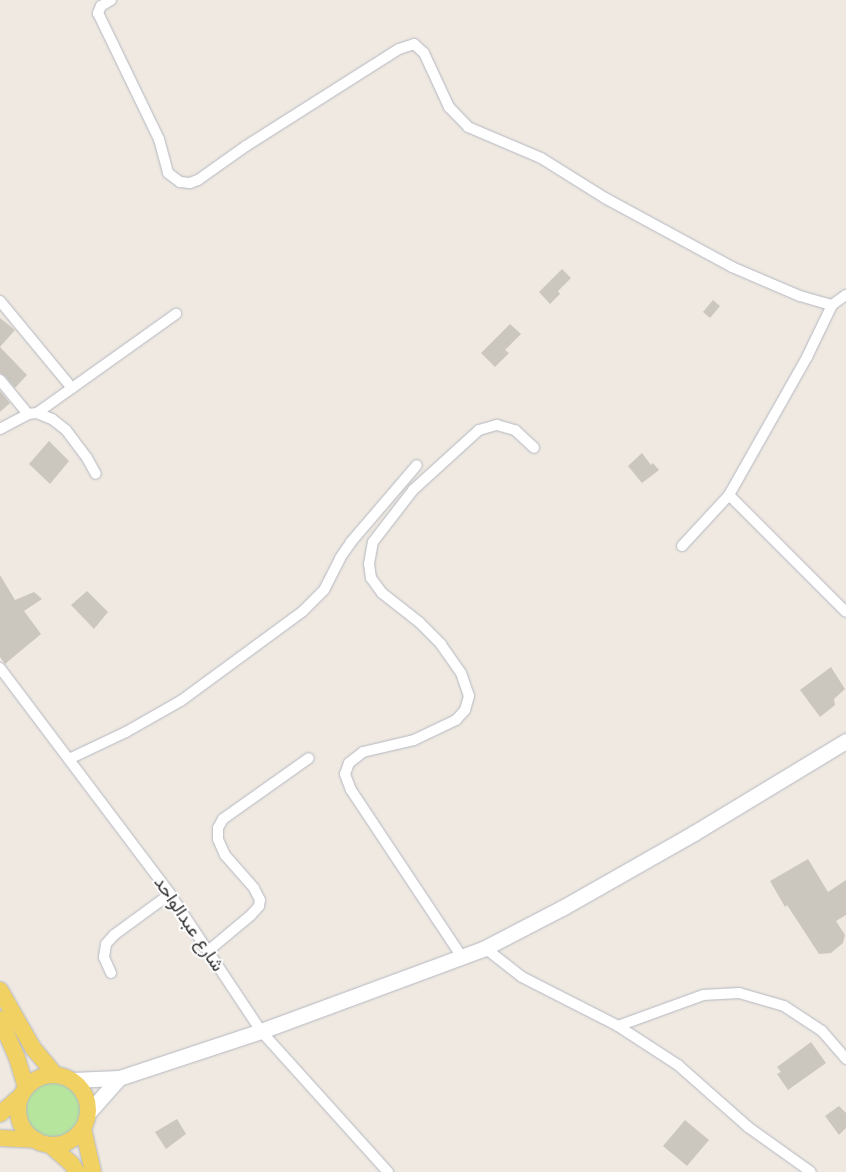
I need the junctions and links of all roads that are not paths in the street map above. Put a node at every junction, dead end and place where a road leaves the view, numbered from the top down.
1 (111, 0) edge
2 (846, 295) edge
3 (0, 300) edge
4 (832, 305) junction
5 (176, 314) dead end
6 (0, 380) edge
7 (72, 388) junction
8 (32, 413) junction
9 (0, 429) edge
10 (534, 448) dead end
11 (416, 465) dead end
12 (96, 474) dead end
13 (728, 495) junction
14 (682, 546) dead end
15 (846, 612) edge
16 (0, 669) edge
17 (846, 741) edge
18 (309, 758) dead end
19 (69, 759) junction
20 (170, 894) junction
21 (485, 948) junction
22 (208, 951) junction
23 (462, 957) junction
24 (111, 973) dead end
25 (0, 990) edge
26 (0, 1019) edge
27 (618, 1026) junction
28 (260, 1031) junction
29 (846, 1059) edge
30 (64, 1078) junction
31 (119, 1078) junction
32 (23, 1092) junction
33 (0, 1114) edge
34 (85, 1120) junction
35 (0, 1138) edge
36 (43, 1143) junction
37 (77, 1172) edge
38 (93, 1172) edge
39 (388, 1172) edge
40 (811, 1172) edge

1 - 4 street
2 - 4 street
3 - 7 street
4 - 13 street
5 - 7 street
6 - 8 street
7 - 8 street
8 - 9 street
8 - 12 street
10 - 23 street
11 - 19 street
13 - 14 street
13 - 15 street
16 - 19 street, شارع عبدالواحد
17 - 21 street
18 - 22 street
19 - 20 street, شارع عبدالواحد
20 - 22 street, شارع عبدالواحد
20 - 24 street
21 - 23 street
21 - 27 street
22 - 28 street, شارع عبدالواحد
23 - 28 street
25 - 30 main road
26 - 32 main road
27 - 29 street
27 - 40 street
28 - 31 street
28 - 39 street, شارع عبدالواحد
30 - 31 street
30 - 32 main road
30 - 34 main road
31 - 34 street
32 - 33 main road
32 - 36 main road
34 - 36 main road
34 - 38 main road
35 - 36 main road
36 - 37 main road

